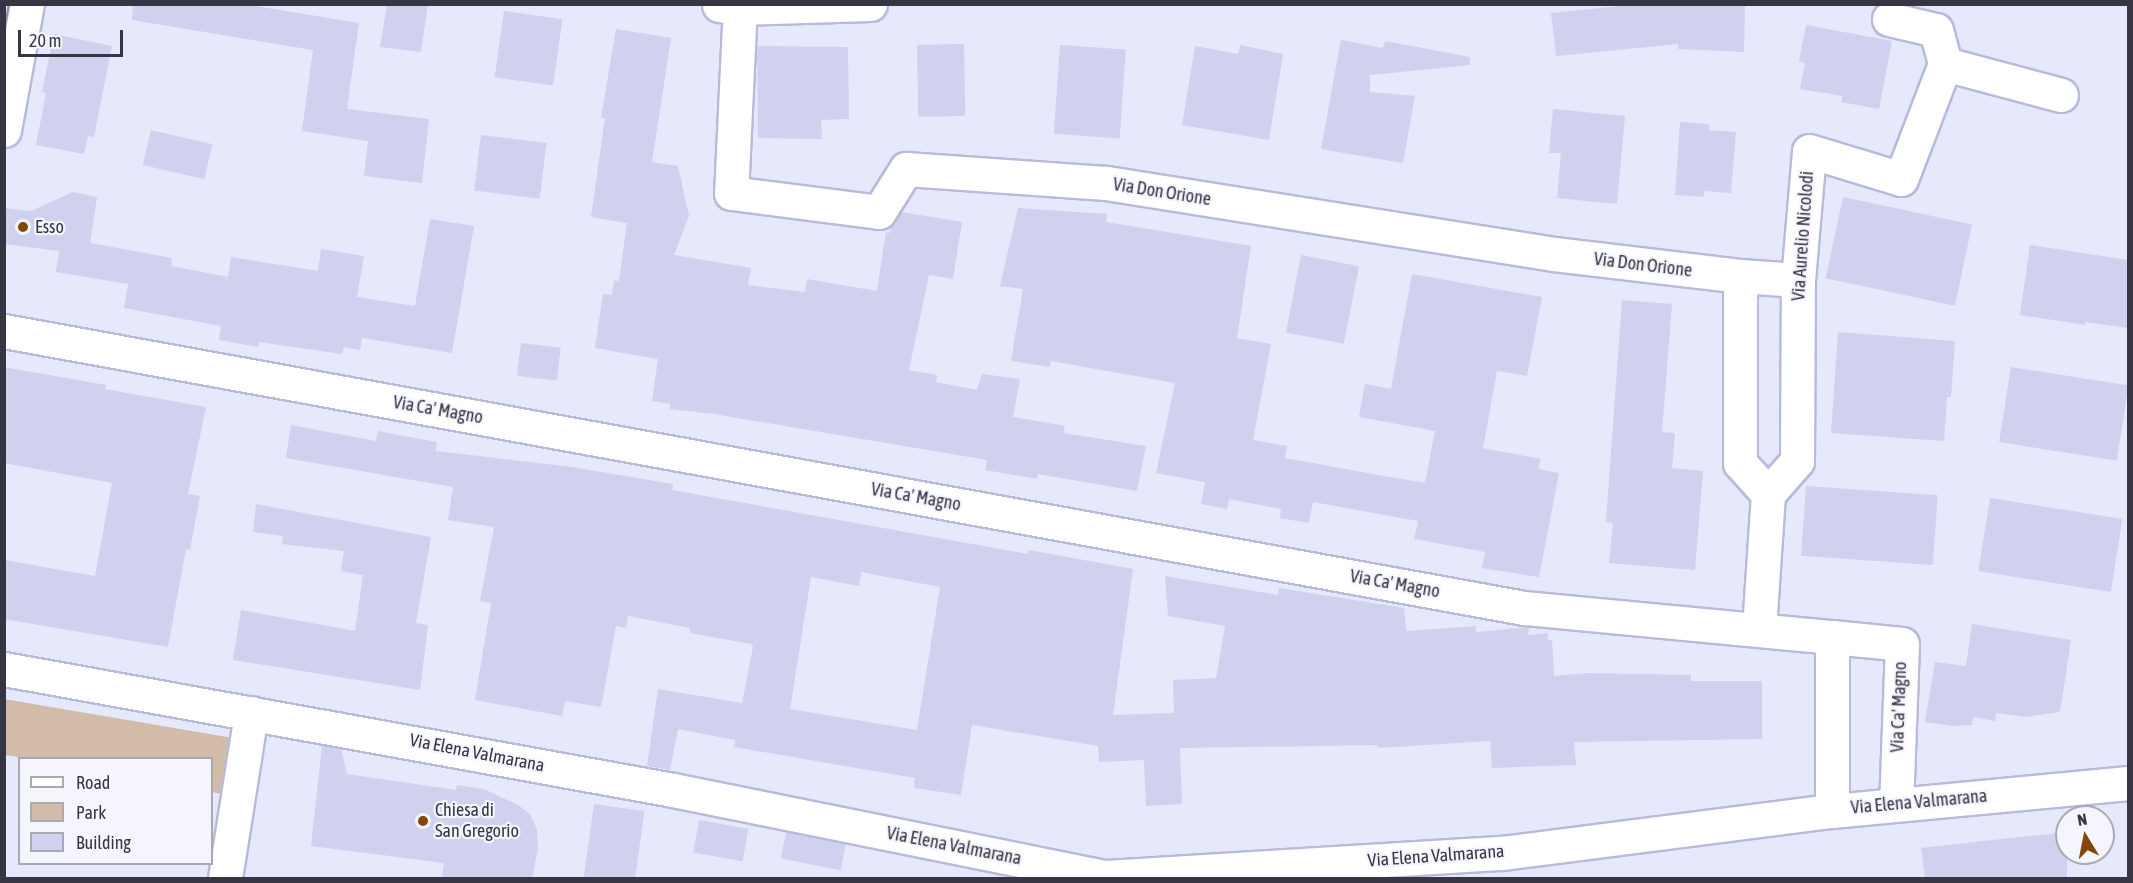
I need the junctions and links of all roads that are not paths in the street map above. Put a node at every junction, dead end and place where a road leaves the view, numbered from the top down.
1 (27, 4) edge
2 (870, 4) edge
3 (733, 6) edge
4 (1889, 19) dead end
5 (1945, 64) junction
6 (2061, 94) dead end
7 (4, 130) edge
8 (1740, 276) junction
9 (1798, 280) junction
10 (4, 331) edge
11 (1768, 494) junction
12 (1759, 629) junction
13 (1832, 637) junction
14 (4, 669) edge
15 (251, 713) junction
16 (2128, 783) edge
17 (1896, 804) junction
18 (1832, 811) junction
19 (1502, 866) edge
20 (1106, 878) edge
21 (225, 879) edge

1 - 7 street
2 - 3 street
3 - 8 street, Via Don Orione
4 - 5 street
5 - 6 street
5 - 9 street, Via Aurelio Nicolodi
8 - 9 street, Via Don Orione
8 - 11 street
9 - 11 street, Via Aurelio Nicolodi
10 - 12 street, Via Ca' Magno
11 - 12 street
12 - 13 street, Via Ca' Magno
13 - 17 street, Via Ca' Magno
13 - 18 street
14 - 15 street, Via Elena Valmarana
15 - 20 street, Via Elena Valmarana
15 - 21 street
16 - 17 street, Via Elena Valmarana
17 - 18 street, Via Elena Valmarana
18 - 19 street, Via Elena Valmarana
19 - 20 street, Via Elena Valmarana

